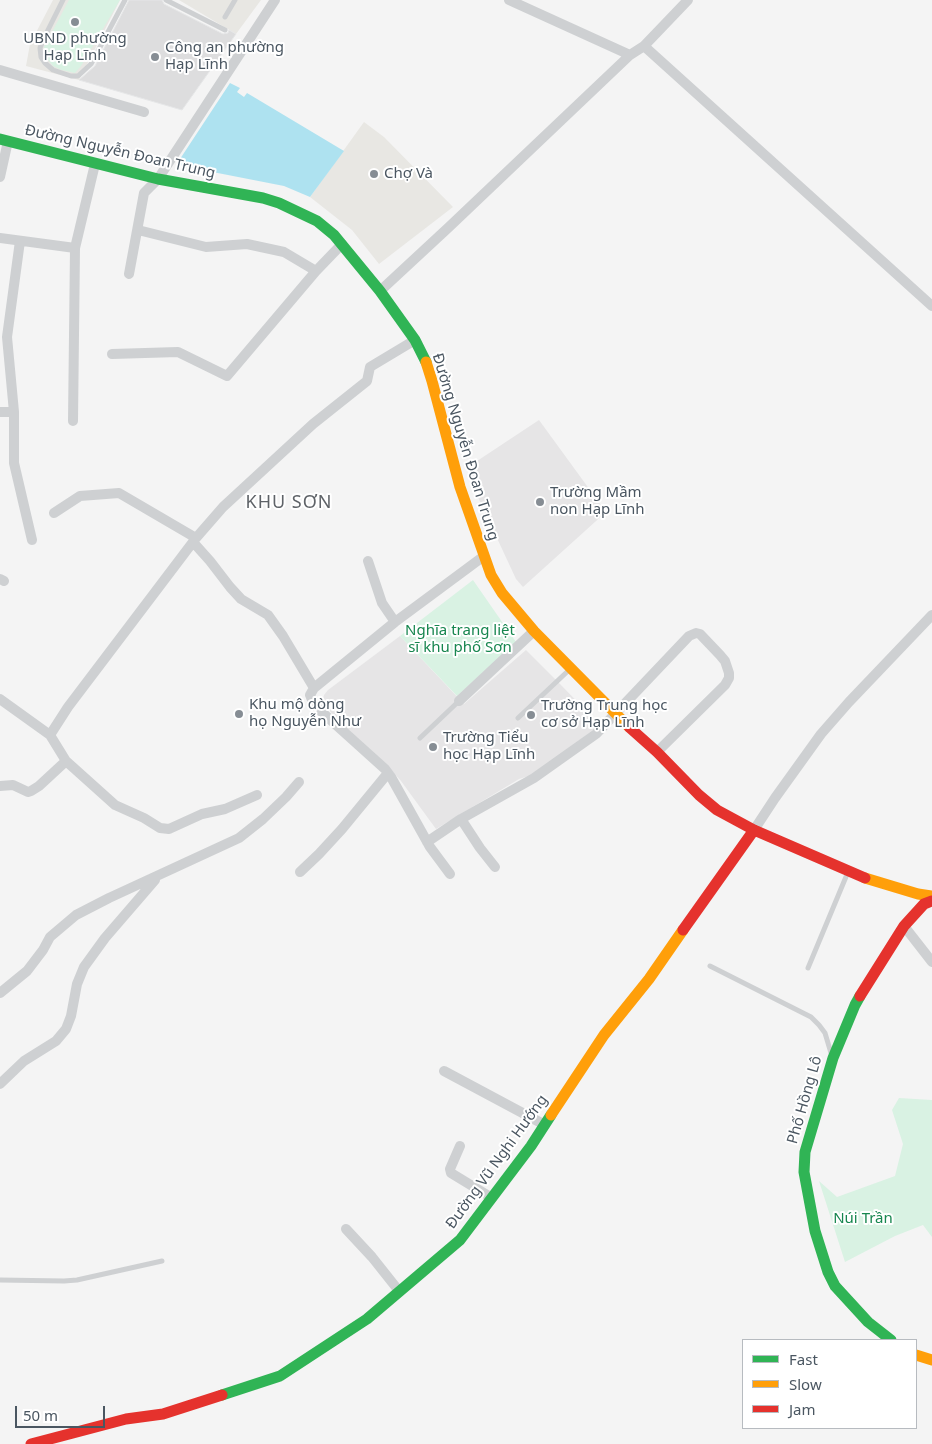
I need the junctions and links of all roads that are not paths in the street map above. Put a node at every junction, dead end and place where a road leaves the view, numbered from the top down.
1 (63, 0) edge
2 (125, 0) edge
3 (166, 0) edge
4 (235, 0) edge
5 (275, 0) edge
6 (509, 0) edge
7 (688, 0) edge
8 (226, 17) dead end
9 (225, 30) dead end
10 (644, 46) junction
11 (630, 55) junction
12 (0, 70) edge
13 (144, 112) dead end
14 (4, 140) edge
15 (95, 164) junction
16 (0, 177) edge
17 (158, 179) junction
18 (138, 230) junction
19 (0, 238) edge
20 (20, 241) junction
21 (342, 244) junction
22 (75, 248) junction
23 (316, 270) junction
24 (129, 274) dead end
25 (380, 291) junction
26 (932, 306) edge
27 (415, 340) junction
28 (112, 354) dead end
29 (0, 412) edge
30 (14, 412) junction
31 (73, 421) dead end
32 (54, 513) dead end
33 (32, 540) dead end
34 (195, 540) junction
35 (484, 556) junction
36 (368, 561) dead end
37 (932, 616) edge
38 (395, 622) junction
39 (534, 631) junction
40 (570, 669) junction
41 (314, 688) junction
42 (0, 699) edge
43 (459, 701) joint
44 (615, 714) junction
45 (518, 718) dead end
46 (50, 735) junction
47 (420, 738) dead end
48 (657, 752) junction
49 (66, 760) junction
50 (388, 773) junction
51 (298, 782) dead end
52 (0, 786) edge
53 (257, 795) dead end
54 (462, 819) junction
55 (754, 830) junction
56 (427, 842) junction
57 (495, 867) dead end
58 (300, 872) dead end
59 (849, 872) junction
60 (450, 874) dead end
61 (157, 877) junction
62 (932, 896) edge
63 (932, 901) edge
64 (904, 926) junction
65 (932, 962) edge
66 (710, 966) dead end
67 (808, 968) dead end
68 (0, 993) edge
69 (833, 1058) junction
70 (444, 1071) dead end
71 (0, 1084) edge
72 (545, 1125) junction
73 (460, 1146) dead end
74 (492, 1198) junction
75 (346, 1229) dead end
76 (162, 1261) dead end
77 (0, 1280) edge
78 (399, 1291) junction
79 (890, 1339) edge
80 (917, 1355) edge
81 (932, 1360) edge
82 (31, 1444) edge

1 - 2 lane
3 - 9 lane
4 - 8 lane
5 - 17 street
6 - 11 street
7 - 10 street
10 - 11 street
10 - 26 street
11 - 25 street
12 - 13 street
14 - 15 street, Đường Nguyễn Đoan Trung
14 - 16 street
15 - 17 street, Đường Nguyễn Đoan Trung
15 - 22 street
17 - 18 street
17 - 21 street, Đường Nguyễn Đoan Trung
18 - 23 street
18 - 24 street
19 - 20 street
20 - 22 street
20 - 30 street
21 - 23 street
21 - 25 street, Đường Nguyễn Đoan Trung
22 - 31 street
23 - 28 street
25 - 27 street, Đường Nguyễn Đoan Trung
27 - 34 street
27 - 35 street, Đường Nguyễn Đoan Trung
29 - 30 street
30 - 33 street
32 - 34 street
34 - 41 street
34 - 46 street
35 - 38 street
35 - 39 street, Đường Nguyễn Đoan Trung
36 - 38 street
37 - 55 street
38 - 41 street
39 - 40 street, Đường Nguyễn Đoan Trung
39 - 43 street
40 - 44 street, Đường Nguyễn Đoan Trung
40 - 45 lane
41 - 50 street
42 - 46 street
43 - 47 lane
44 - 48 street, Đường Nguyễn Đoan Trung
44 - 48 street
44 - 54 street
46 - 49 street
48 - 55 street, Đường Nguyễn Đoan Trung
49 - 52 street
49 - 53 street
50 - 56 street
50 - 58 street
51 - 61 street
54 - 56 street
54 - 57 street
55 - 59 street, Đường Nguyễn Đoan Trung
55 - 72 street, Đường Vũ Nghi Hướng
56 - 60 street
59 - 62 street, Đường Nguyễn Đoan Trung
59 - 67 lane
61 - 68 street
61 - 71 street
63 - 64 street, Phố Hồng Lô
64 - 65 street
64 - 69 street, Phố Hồng Lô
66 - 69 lane
69 - 79 street, Phố Hồng Lô
70 - 72 street
72 - 74 street, Đường Vũ Nghi Hướng
73 - 74 street
74 - 78 street, Đường Vũ Nghi Hướng
75 - 78 street
76 - 77 lane
78 - 82 street, Đường Vũ Nghi Hướng
80 - 81 street

